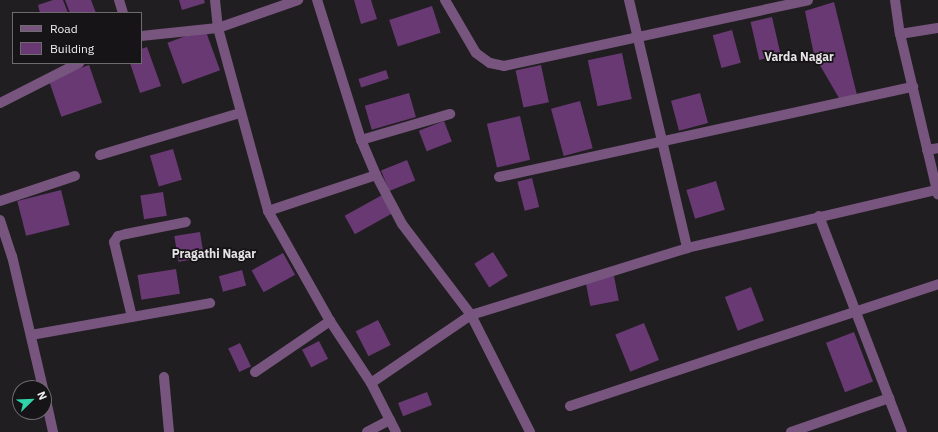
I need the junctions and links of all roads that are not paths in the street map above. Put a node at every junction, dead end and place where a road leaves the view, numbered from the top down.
1 (119, 0) edge
2 (215, 0) edge
3 (298, 0) edge
4 (317, 0) edge
5 (445, 0) edge
6 (629, 0) edge
7 (808, 0) edge
8 (895, 0) edge
9 (123, 12) edge
10 (218, 28) junction
11 (938, 28) edge
12 (900, 34) junction
13 (142, 36) edge
14 (637, 36) junction
15 (76, 64) edge
16 (913, 87) junction
17 (0, 103) edge
18 (240, 113) junction
19 (450, 114) dead end
20 (361, 140) junction
21 (662, 140) junction
22 (938, 148) edge
23 (927, 150) junction
24 (100, 154) dead end
25 (376, 175) junction
26 (75, 176) dead end
27 (499, 177) dead end
28 (937, 193) edge
29 (0, 201) edge
30 (268, 211) junction
31 (819, 216) junction
32 (0, 220) edge
33 (186, 222) dead end
34 (687, 248) junction
35 (938, 284) edge
36 (210, 303) dead end
37 (856, 311) junction
38 (471, 315) junction
39 (132, 317) junction
40 (330, 321) junction
41 (31, 335) junction
42 (255, 372) dead end
43 (164, 377) dead end
44 (41, 380) edge
45 (371, 383) junction
46 (889, 398) junction
47 (570, 406) dead end
48 (51, 420) edge
49 (390, 420) junction
50 (54, 432) edge
51 (169, 432) edge
52 (367, 432) edge
53 (396, 432) edge
54 (530, 432) edge
55 (791, 432) edge
56 (902, 432) edge

1 - 9 street
2 - 10 street
3 - 10 street
4 - 20 street
5 - 14 street
6 - 14 street
7 - 14 street
8 - 12 street
10 - 13 street
10 - 18 street
11 - 12 street
12 - 16 street
14 - 21 street
15 - 17 street
16 - 21 street
16 - 23 street
18 - 24 street
18 - 30 street
19 - 20 street
20 - 25 street
21 - 27 street
21 - 34 street
22 - 23 street
23 - 28 street
25 - 30 street
25 - 38 street
26 - 29 street
28 - 31 street
30 - 40 street
31 - 34 street
31 - 37 street
32 - 41 street
33 - 39 street
34 - 38 street
35 - 37 street
36 - 39 street
37 - 46 street
37 - 47 street
38 - 45 street
38 - 54 street
39 - 41 street
40 - 42 street
40 - 45 street
41 - 44 street
43 - 51 street
45 - 49 street
46 - 55 street
46 - 56 street
48 - 50 street
49 - 52 street
49 - 53 street

